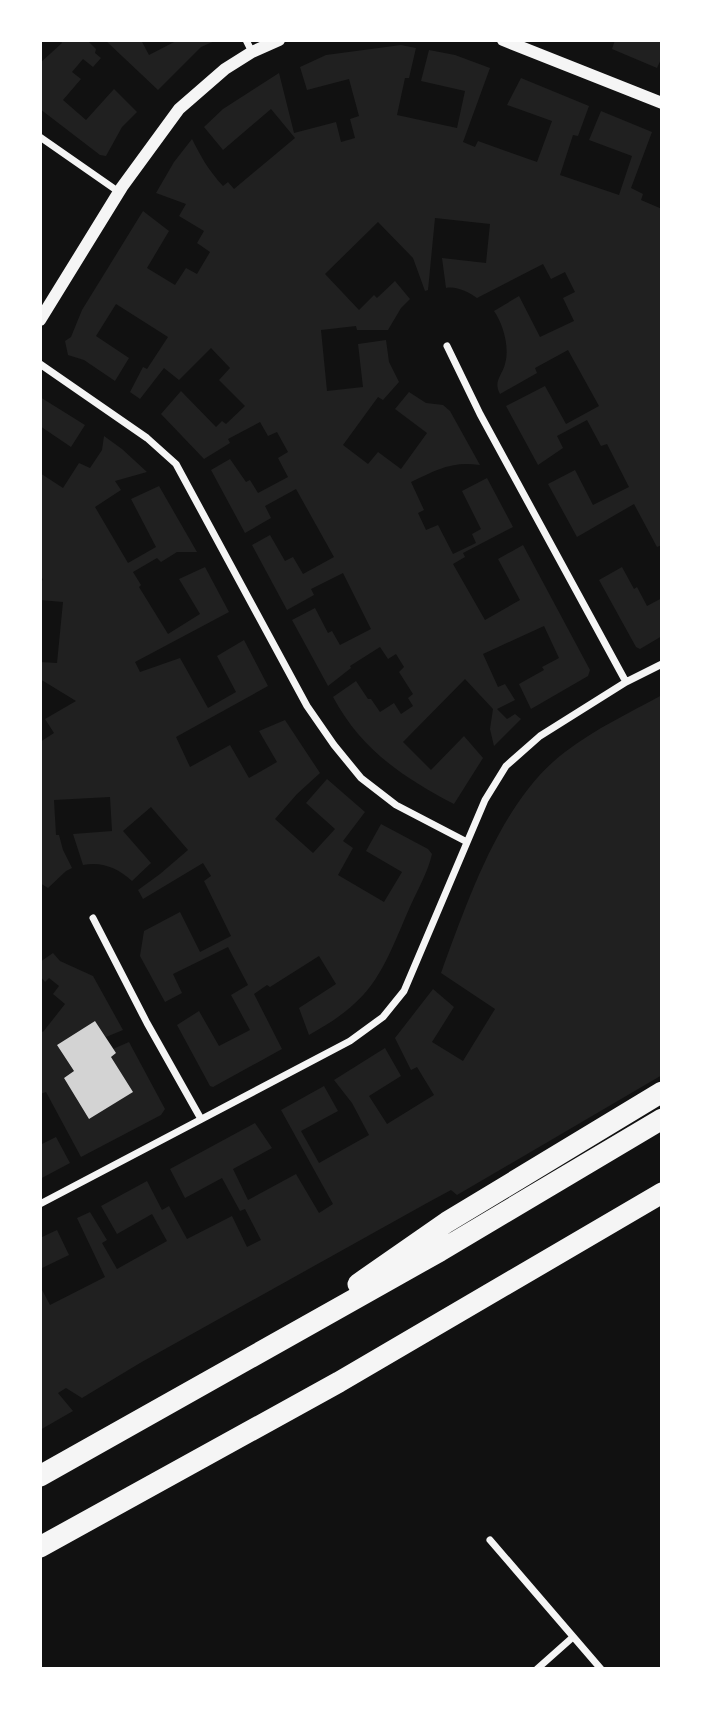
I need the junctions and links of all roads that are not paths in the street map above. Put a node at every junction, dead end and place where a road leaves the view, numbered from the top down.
1 (279, 40) edge
2 (503, 40) edge
3 (249, 46) edge
4 (662, 103) edge
5 (40, 137) edge
6 (119, 192) junction
7 (40, 320) edge
8 (447, 346) dead end
9 (40, 364) edge
10 (662, 664) edge
11 (626, 682) junction
12 (467, 842) junction
13 (93, 918) dead end
14 (662, 1092) edge
15 (201, 1119) junction
16 (662, 1119) edge
17 (662, 1193) edge
18 (40, 1204) edge
19 (259, 1353) junction
20 (40, 1476) edge
21 (490, 1540) dead end
22 (40, 1548) edge
23 (573, 1637) junction
24 (537, 1669) edge
25 (601, 1669) edge

1 - 3 street
2 - 4 street
3 - 6 street
5 - 6 street
6 - 7 street
8 - 11 street
9 - 12 street
10 - 11 street
11 - 12 street
12 - 15 street
13 - 15 street
14 - 19 highway
15 - 18 street
16 - 19 highway
17 - 22 highway
19 - 20 highway
21 - 23 street
23 - 24 street
23 - 25 street

